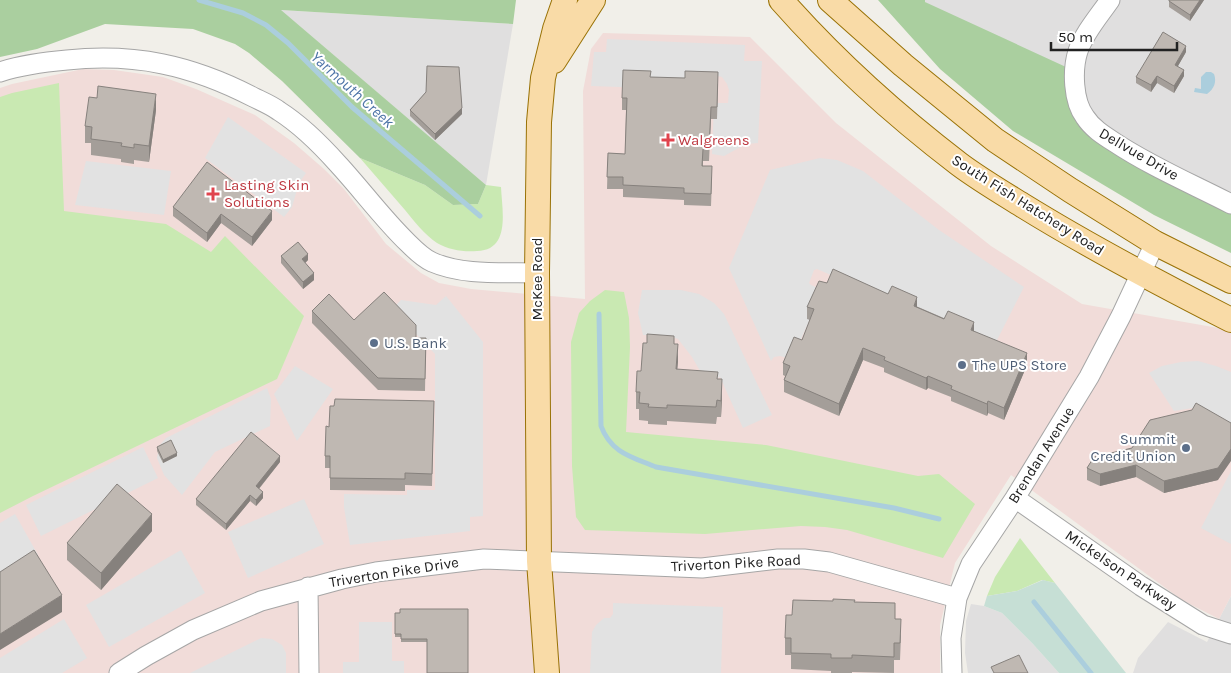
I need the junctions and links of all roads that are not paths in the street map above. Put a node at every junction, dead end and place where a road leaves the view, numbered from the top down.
1 (565, 0) edge
2 (593, 0) edge
3 (781, 0) edge
4 (830, 0) edge
5 (1110, 0) edge
6 (0, 72) edge
7 (543, 78) junction
8 (1231, 204) edge
9 (1156, 243) junction
10 (536, 273) junction
11 (1141, 274) junction
12 (1231, 281) edge
13 (1231, 320) edge
14 (1014, 498) junction
15 (539, 561) junction
16 (308, 587) junction
17 (957, 598) junction
18 (1231, 634) edge
19 (119, 673) edge
20 (309, 673) edge
21 (531, 673) edge
22 (547, 673) edge
23 (952, 673) edge

1 - 7 main road, McKee Road
2 - 7 main road
3 - 11 main road, South Fish Hatchery Road
4 - 9 main road
5 - 8 street, Dellvue Drive
6 - 10 street
7 - 10 main road, McKee Road
9 - 11 street, Brendan Avenue
9 - 12 main road
10 - 15 main road, McKee Road
11 - 13 main road, South Fish Hatchery Road
11 - 14 street, Brendan Avenue
14 - 17 street, Brendan Avenue
14 - 18 street, Mickelson Parkway
15 - 16 street, Triverton Pike Drive
15 - 17 street, Triverton Pike Road
15 - 21 main road, McKee Road
15 - 22 main road, McKee Road
16 - 19 street, Triverton Pike Drive
16 - 20 street
17 - 23 street, Brendan Avenue

